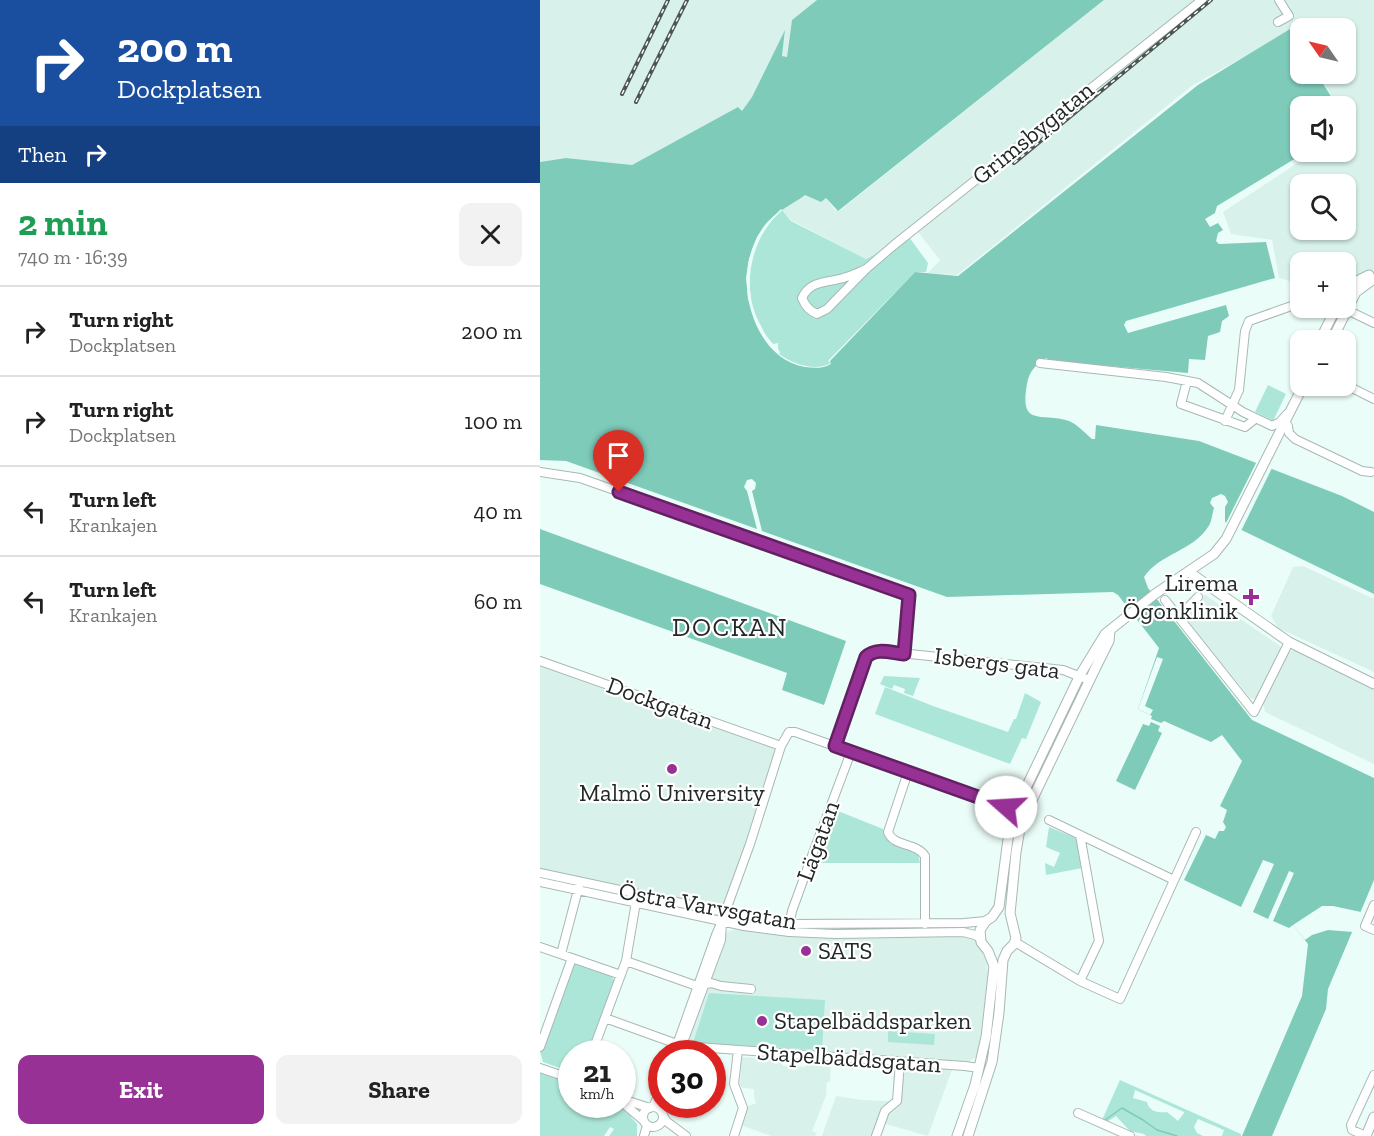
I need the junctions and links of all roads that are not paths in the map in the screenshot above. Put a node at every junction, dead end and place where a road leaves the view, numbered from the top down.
1 (1202, 0) edge
2 (1279, 0) edge
3 (1278, 22) dead end
4 (866, 269) junction
5 (1374, 274) edge
6 (1374, 279) edge
7 (1356, 283) edge
8 (1356, 293) edge
9 (1290, 307) edge
10 (1356, 314) edge
11 (1374, 323) edge
12 (1040, 363) dead end
13 (1187, 381) junction
14 (1356, 390) edge
15 (1298, 396) edge
16 (1304, 396) edge
17 (1374, 399) edge
18 (1233, 405) junction
19 (1291, 408) junction
20 (1255, 419) junction
21 (1225, 421) junction
22 (1288, 426) junction
23 (1271, 451) junction
24 (540, 472) edge
25 (1373, 472) edge
26 (1189, 572) junction
27 (1198, 597) dead end
28 (1165, 600) dead end
29 (1179, 617) junction
30 (1289, 642) junction
31 (903, 654) junction
32 (540, 661) edge
33 (1085, 678) junction
34 (1374, 684) edge
35 (781, 746) junction
36 (835, 746) junction
37 (851, 752) junction
38 (908, 772) junction
39 (1020, 812) junction
40 (1049, 820) dead end
41 (1196, 832) dead end
42 (1080, 835) junction
43 (540, 873) edge
44 (1174, 880) junction
45 (580, 881) junction
46 (540, 882) edge
47 (579, 890) junction
48 (636, 902) junction
49 (1374, 905) edge
50 (726, 912) junction
51 (989, 919) junction
52 (722, 921) junction
53 (1012, 923) junction
54 (925, 924) junction
55 (789, 928) junction
56 (1374, 930) edge
57 (980, 938) junction
58 (1015, 942) junction
59 (540, 947) edge
60 (988, 951) junction
61 (1007, 951) junction
62 (561, 954) junction
63 (572, 958) junction
64 (626, 962) junction
65 (621, 975) junction
66 (1080, 981) junction
67 (701, 985) junction
68 (751, 989) dead end
69 (605, 1018) junction
70 (597, 1040) edge
71 (659, 1040) edge
72 (682, 1040) edge
73 (540, 1047) edge
74 (726, 1050) edge
75 (738, 1050) junction
76 (900, 1062) junction
77 (540, 1068) edge
78 (979, 1068) junction
79 (558, 1074) edge
80 (1374, 1075) edge
81 (636, 1112) edge
82 (648, 1112) edge
83 (1078, 1113) dead end
84 (1374, 1117) edge
85 (659, 1118) edge
86 (663, 1118) edge
87 (650, 1125) junction
88 (644, 1136) edge
89 (649, 1136) edge
90 (685, 1136) edge
91 (734, 1136) edge
92 (876, 1136) edge
93 (957, 1136) edge
94 (968, 1136) edge
95 (1130, 1136) edge
96 (1366, 1136) edge

1 - 4 street, Grimsbygatan
2 - 3 street
4 - 4 street, Grimsbygatan
5 - 7 street
6 - 8 street
9 - 18 street
10 - 11 street
12 - 13 street
13 - 18 street
13 - 21 street
14 - 17 street
15 - 19 street
16 - 22 street
18 - 20 street
18 - 21 street
19 - 20 street
19 - 23 street
20 - 21 street
22 - 23 street
22 - 25 street
23 - 26 street
24 - 31 street
26 - 30 street
26 - 33 street
27 - 29 street
28 - 29 street
29 - 30 street
30 - 34 street
31 - 33 street, Isbergs gata
31 - 36 street, Isbergs gata
32 - 35 street, Dockgatan
33 - 39 street
35 - 36 street
35 - 50 street
36 - 37 street
37 - 38 street
37 - 55 street, Lägatan
38 - 39 street
38 - 54 street
39 - 51 street
39 - 53 street
40 - 42 street
41 - 44 street
42 - 44 street
42 - 66 street
43 - 45 street, Östra Varvsgatan
44 - 66 street
45 - 47 street
45 - 50 street, Östra Varvsgatan
46 - 47 street, Östra Varvsgatan
47 - 48 street, Östra Varvsgatan
47 - 62 street
48 - 52 street, Östra Varvsgatan
48 - 64 street
49 - 56 street
50 - 52 street
50 - 55 street, Östra Varvsgatan
51 - 53 street
51 - 54 street, Östra Varvsgatan
51 - 57 street
52 - 55 street, Östra Varvsgatan
52 - 67 street
53 - 58 street
54 - 55 street, Östra Varvsgatan
55 - 57 street, Östra Varvsgatan
57 - 60 street
58 - 61 street
58 - 66 street
59 - 62 street
60 - 61 street
60 - 78 street
61 - 94 street
62 - 63 street
63 - 65 street
63 - 73 street
64 - 65 street
64 - 67 street
65 - 69 street
67 - 68 street
67 - 72 street
69 - 70 street
69 - 71 street, Stapelbäddsgatan
74 - 75 street, Stapelbäddsgatan
75 - 76 street, Stapelbäddsgatan
75 - 91 street
76 - 78 street, Stapelbäddsgatan
76 - 92 street
77 - 79 street
78 - 93 street
80 - 96 street
81 - 87 street
82 - 87 street
83 - 95 street
84 - 96 street
85 - 87 street
86 - 90 street
87 - 88 street
87 - 89 street
87 - 90 street

